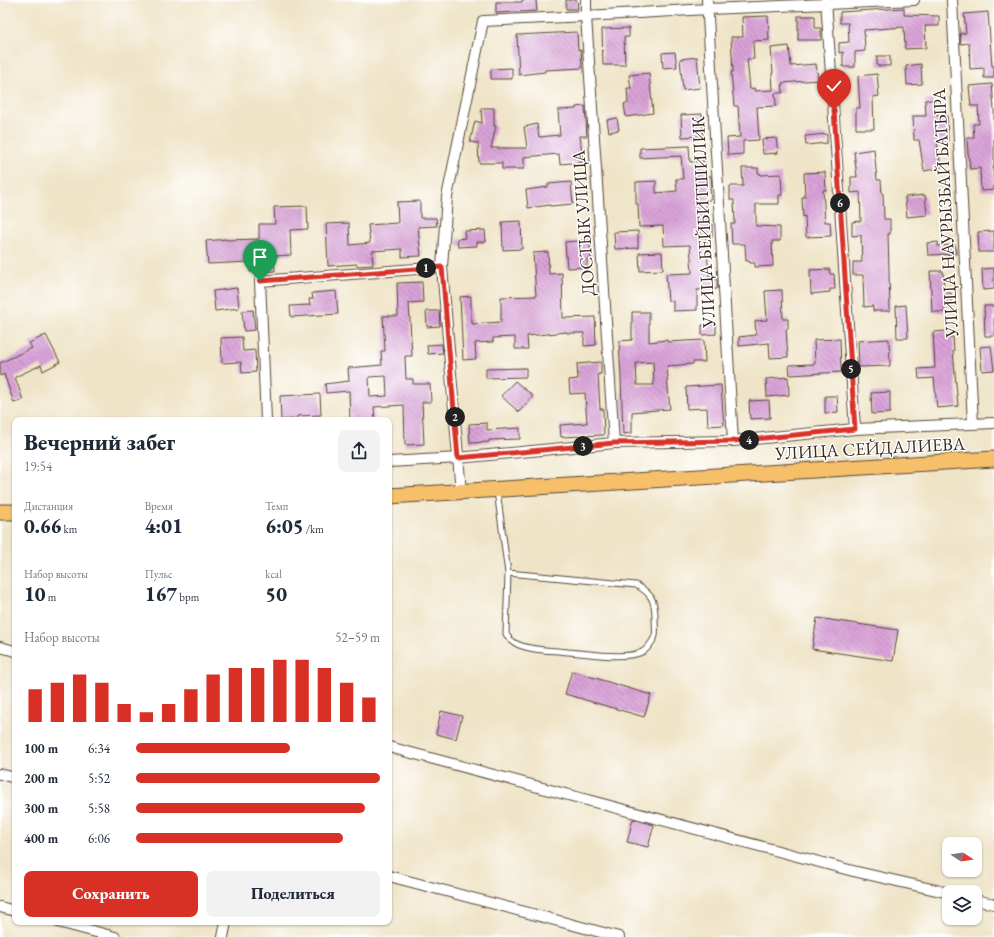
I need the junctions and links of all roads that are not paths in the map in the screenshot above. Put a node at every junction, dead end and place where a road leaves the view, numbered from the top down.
1 (586, 0) edge
2 (914, 0) edge
3 (952, 0) edge
4 (826, 2) edge
5 (708, 4) edge
6 (586, 16) junction
7 (442, 267) junction
8 (266, 417) edge
9 (994, 423) edge
10 (973, 424) junction
11 (855, 429) junction
12 (733, 441) junction
13 (614, 443) junction
14 (458, 458) junction
15 (994, 460) edge
16 (392, 462) edge
17 (497, 490) junction
18 (461, 492) junction
19 (392, 496) edge
20 (0, 512) edge
21 (12, 512) edge
22 (508, 573) junction
23 (0, 647) edge
24 (12, 650) edge
25 (392, 747) edge
26 (0, 774) edge
27 (12, 777) edge
28 (392, 877) edge
29 (942, 891) edge
30 (982, 901) edge
31 (994, 904) edge
32 (0, 907) edge
33 (12, 910) edge
34 (69, 925) edge
35 (225, 925) edge
36 (113, 937) edge
37 (223, 937) edge
38 (619, 937) edge

1 - 6 street, ДОСТЫК УЛИЦА
2 - 4 street
3 - 10 street, УЛИЦА НАУРЫЗБАЙ БАТЫРА
4 - 5 street
4 - 11 street
5 - 6 street
5 - 12 street, УЛИЦА БЕЙБИТШИЛИК
6 - 7 street
6 - 13 street, ДОСТЫК УЛИЦА
7 - 8 street
7 - 14 street
9 - 10 street
10 - 11 street
11 - 12 street
12 - 13 street
13 - 14 street
14 - 16 street
14 - 18 street
15 - 17 main road, УЛИЦА СЕЙДАЛИЕВА
17 - 18 main road, УЛИЦА СЕЙДАЛИЕВА
17 - 22 lane
18 - 19 main road, УЛИЦА СЕЙДАЛИЕВА
20 - 21 main road
22 - 22 lane
23 - 24 street
25 - 29 street
26 - 27 street
28 - 38 street
30 - 31 street
32 - 33 street
34 - 36 street
35 - 37 street

